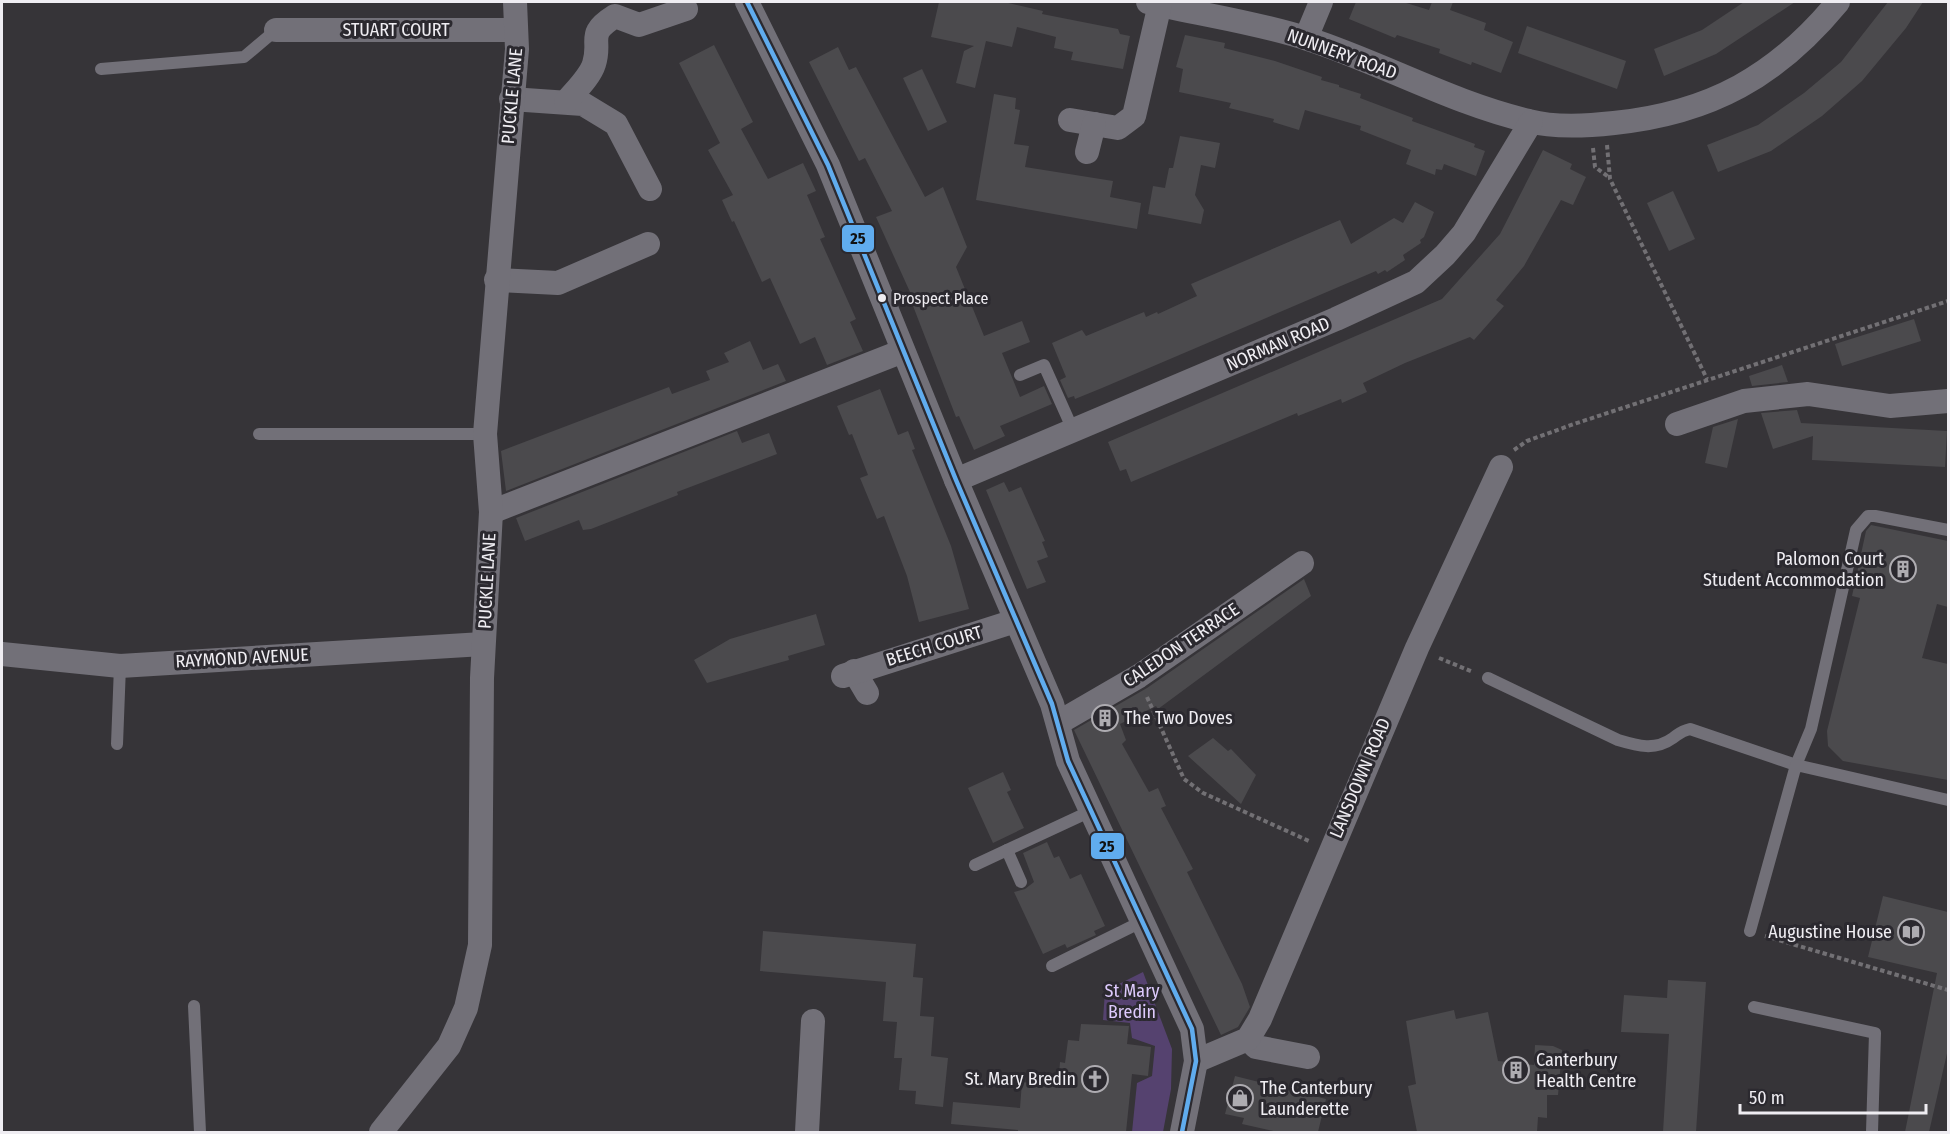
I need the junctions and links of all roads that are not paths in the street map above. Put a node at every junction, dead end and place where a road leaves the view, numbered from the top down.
1 (515, 2) edge
2 (747, 2) edge
3 (1321, 2) edge
4 (1838, 2) edge
5 (1154, 3) edge
6 (686, 9) dead end
7 (276, 30) joint
8 (516, 30) junction
9 (1306, 38) junction
10 (101, 69) dead end
11 (511, 99) junction
12 (566, 102) junction
13 (1531, 122) junction
14 (1087, 152) dead end
15 (650, 189) dead end
16 (648, 244) dead end
17 (496, 280) junction
18 (903, 351) junction
19 (1020, 375) dead end
20 (1948, 401) edge
21 (1677, 424) dead end
22 (1073, 430) junction
23 (259, 434) dead end
24 (485, 434) junction
25 (1501, 467) road end
26 (956, 480) junction
27 (491, 513) junction
28 (1948, 530) edge
29 (1302, 563) dead end
30 (1015, 621) junction
31 (483, 644) junction
32 (2, 654) edge
33 (120, 666) junction
34 (1488, 678) road end
35 (867, 693) dead end
36 (1055, 713) junction
37 (117, 744) dead end
38 (1796, 765) junction
39 (1948, 800) edge
40 (1091, 810) junction
41 (1007, 850) junction
42 (975, 865) dead end
43 (1021, 882) dead end
44 (1143, 921) junction
45 (1750, 931) road end
46 (1052, 966) dead end
47 (194, 1006) dead end
48 (1754, 1007) dead end
49 (813, 1021) dead end
50 (1248, 1039) junction
51 (1308, 1057) dead end
52 (1196, 1061) junction
53 (200, 1132) edge
54 (381, 1132) edge
55 (807, 1132) edge
56 (1182, 1132) edge
57 (1872, 1132) edge

1 - 8 street, PUCKLE LANE
2 - 18 street
3 - 9 street
4 - 13 street, NUNNERY ROAD
5 - 9 street, NUNNERY ROAD
5 - 14 street
6 - 12 street
7 - 8 street, STUART COURT
7 - 10 lane
8 - 11 street, PUCKLE LANE
9 - 13 street, NUNNERY ROAD
11 - 12 street
11 - 17 street, PUCKLE LANE
12 - 15 street
13 - 22 street, NORMAN ROAD
16 - 17 street
17 - 24 street, PUCKLE LANE
18 - 26 street
18 - 27 street
19 - 22 lane
20 - 21 street
22 - 26 street, NORMAN ROAD
23 - 24 lane
24 - 27 street, PUCKLE LANE
25 - 50 street, LANSDOWN ROAD
26 - 30 street
27 - 31 street, PUCKLE LANE
28 - 38 lane
29 - 36 street, CALEDON TERRACE
30 - 35 street, BEECH COURT
30 - 36 street
31 - 33 street, RAYMOND AVENUE
31 - 54 street, PUCKLE LANE
32 - 33 street, RAYMOND AVENUE
33 - 37 lane
34 - 38 lane
36 - 40 street
38 - 39 lane
38 - 45 lane
40 - 41 lane
40 - 44 street
41 - 42 lane
41 - 43 lane
44 - 46 lane
44 - 52 street
47 - 53 lane
48 - 57 lane
49 - 55 street
50 - 51 street
50 - 52 street
52 - 56 street

